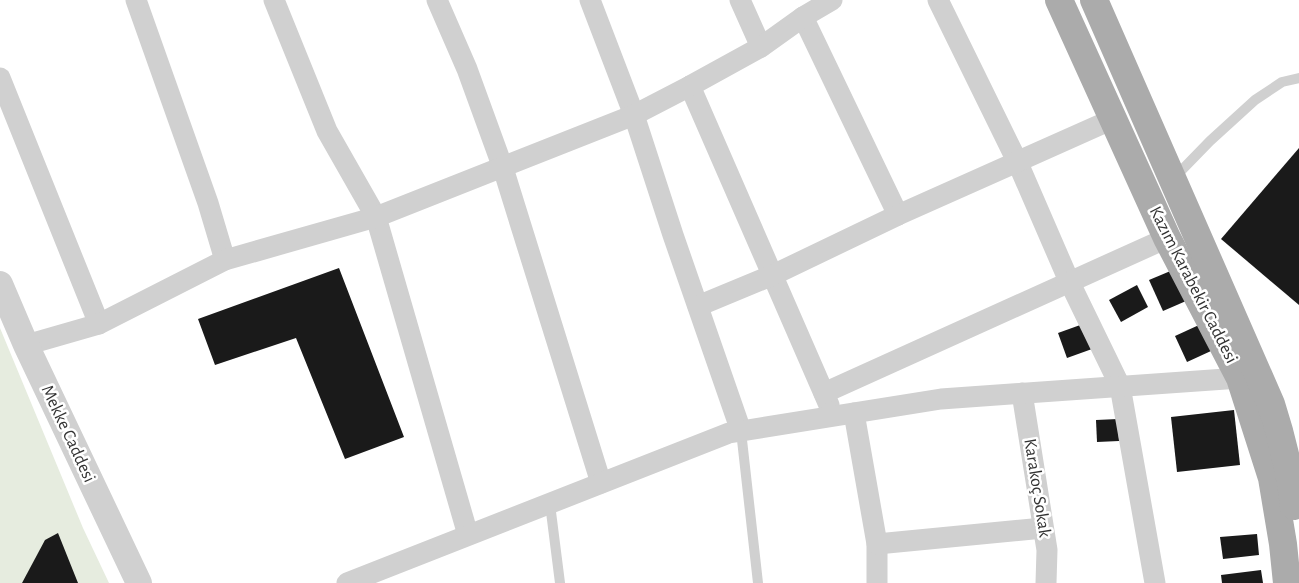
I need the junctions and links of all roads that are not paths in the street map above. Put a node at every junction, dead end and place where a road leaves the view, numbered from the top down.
1 (136, 0) edge
2 (274, 0) edge
3 (437, 0) edge
4 (590, 0) edge
5 (740, 0) edge
6 (832, 0) edge
7 (938, 0) edge
8 (1059, 0) edge
9 (1094, 0) edge
10 (803, 17) junction
11 (761, 47) junction
12 (0, 78) edge
13 (1299, 78) edge
14 (690, 86) junction
15 (634, 115) junction
16 (1113, 119) junction
17 (1017, 161) junction
18 (504, 168) junction
19 (1173, 179) junction
20 (898, 214) junction
21 (376, 218) junction
22 (1167, 238) junction
23 (225, 260) junction
24 (773, 275) junction
25 (1069, 281) junction
26 (0, 284) edge
27 (698, 306) junction
28 (99, 324) junction
29 (26, 345) junction
30 (1240, 378) junction
31 (1120, 386) junction
32 (824, 393) junction
33 (1022, 393) junction
34 (844, 414) junction
35 (741, 431) junction
36 (601, 483) junction
37 (550, 504) junction
38 (1043, 528) junction
39 (468, 535) junction
40 (877, 544) junction
41 (1299, 550) edge
42 (139, 583) edge
43 (349, 583) edge
44 (560, 583) edge
45 (758, 583) edge
46 (877, 583) edge
47 (1046, 583) edge
48 (1155, 583) edge
49 (1287, 583) edge

1 - 23 street
2 - 21 street
3 - 18 street
4 - 15 street
5 - 11 street
6 - 10 street
7 - 17 street
8 - 16 main road, Kazım Karabekir Caddesi
9 - 19 main road, Kazım Karabekir Caddesi
10 - 11 street
10 - 20 street
11 - 14 street
12 - 28 street
13 - 19 lane
14 - 15 street
14 - 24 street
15 - 18 street
15 - 27 street
16 - 17 street
16 - 22 main road, Kazım Karabekir Caddesi
17 - 20 street
17 - 25 street
18 - 21 street
18 - 36 street
19 - 41 main road, Kazım Karabekir Caddesi
20 - 24 street
21 - 23 street
21 - 39 street
22 - 25 street
22 - 30 main road, Kazım Karabekir Caddesi
23 - 28 street
24 - 27 street
24 - 32 street
25 - 31 street
25 - 32 street
26 - 29 street, Mekke Caddesi
27 - 35 street
28 - 29 street
29 - 42 street, Mekke Caddesi
30 - 31 street
30 - 49 main road, Kazım Karabekir Caddesi
31 - 33 street
31 - 48 street
32 - 34 street
33 - 34 street
33 - 38 street, Karakoç Sokak
34 - 35 street
34 - 40 street
35 - 36 street
35 - 45 lane
36 - 37 street
37 - 39 street
37 - 44 lane
38 - 40 street
38 - 47 street, Karakoç Sokak
39 - 43 street
40 - 46 street

